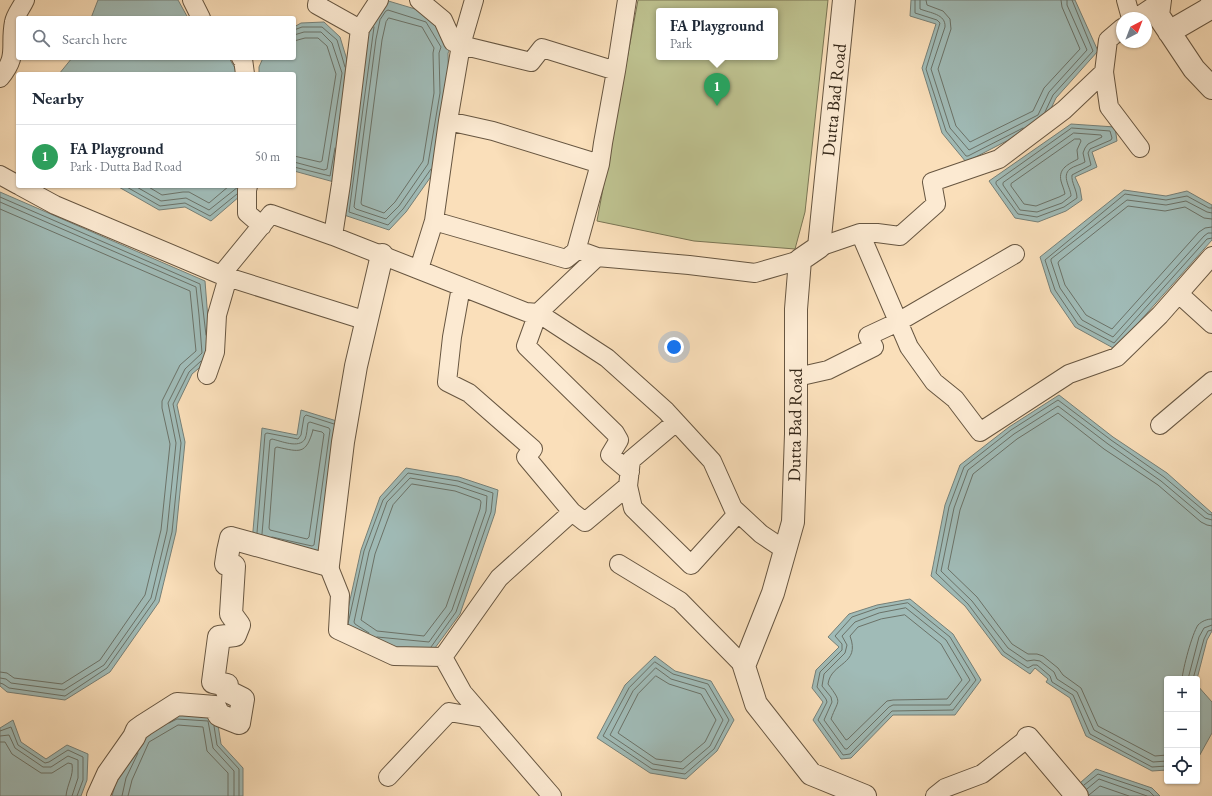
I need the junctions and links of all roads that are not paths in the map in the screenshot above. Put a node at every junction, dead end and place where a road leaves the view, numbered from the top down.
1 (25, 0) edge
2 (192, 0) edge
3 (318, 0) edge
4 (379, 0) edge
5 (419, 0) edge
6 (474, 0) edge
7 (627, 0) edge
8 (844, 0) edge
9 (1126, 0) edge
10 (1160, 1) edge
11 (1212, 5) edge
12 (1129, 12) edge
13 (1144, 12) edge
14 (17, 16) edge
15 (200, 16) edge
16 (16, 17) edge
17 (360, 29) junction
18 (1169, 32) junction
19 (1116, 33) edge
20 (461, 45) junction
21 (242, 60) edge
22 (616, 71) junction
23 (244, 72) edge
24 (1104, 72) junction
25 (0, 78) edge
26 (1212, 88) edge
27 (448, 121) junction
28 (1140, 148) dead end
29 (600, 164) junction
30 (0, 176) edge
31 (16, 184) edge
32 (23, 188) edge
33 (248, 188) edge
34 (434, 220) junction
35 (262, 226) junction
36 (860, 233) junction
37 (333, 236) junction
38 (819, 247) junction
39 (576, 251) junction
40 (1015, 254) dead end
41 (382, 255) junction
42 (1212, 256) edge
43 (597, 257) junction
44 (800, 260) junction
45 (419, 269) junction
46 (224, 276) junction
47 (461, 287) junction
48 (1179, 294) junction
49 (538, 313) junction
50 (367, 321) junction
51 (898, 322) junction
52 (1212, 324) edge
53 (207, 375) dead end
54 (797, 376) junction
55 (1212, 381) edge
56 (676, 422) junction
57 (1160, 424) dead end
58 (629, 479) junction
59 (572, 512) junction
60 (738, 513) junction
61 (785, 550) junction
62 (619, 564) dead end
63 (328, 565) junction
64 (443, 657) junction
65 (744, 666) junction
66 (484, 718) junction
67 (1028, 738) joint
68 (388, 777) dead end
69 (98, 796) edge
70 (552, 796) edge
71 (865, 796) edge
72 (936, 796) edge
73 (1077, 796) edge

1 - 14 lane
2 - 15 lane
3 - 17 lane
4 - 17 lane
5 - 20 lane
6 - 20 lane
7 - 22 lane
8 - 38 street, Dutta Bad Road
9 - 12 lane
10 - 13 lane
10 - 18 street
11 - 18 street
16 - 25 lane
17 - 37 lane
18 - 26 street
19 - 24 lane
20 - 22 lane
20 - 27 lane
21 - 23 lane
22 - 29 lane
24 - 28 lane
24 - 36 lane
27 - 29 lane
27 - 34 lane
29 - 39 lane
30 - 31 lane
32 - 46 lane
33 - 35 lane
34 - 39 lane
34 - 45 lane
35 - 37 lane
35 - 46 lane
36 - 38 lane
36 - 51 lane
37 - 41 lane
38 - 44 street
39 - 43 lane
40 - 51 lane
41 - 45 lane
41 - 50 street
42 - 48 lane
43 - 44 lane
43 - 49 lane
44 - 54 street, Dutta Bad Road
45 - 47 lane
46 - 50 lane
46 - 53 lane
47 - 49 lane
47 - 59 lane
48 - 51 lane
48 - 52 lane
49 - 56 lane
49 - 58 lane
50 - 63 street
51 - 54 lane
54 - 61 street, Dutta Bad Road
55 - 57 lane
56 - 58 lane
56 - 60 lane
58 - 59 lane
58 - 60 lane
59 - 64 lane
60 - 61 lane
61 - 65 street, Dutta Bad Road
62 - 65 lane
63 - 64 lane
63 - 69 street
64 - 66 lane
65 - 71 street
66 - 68 lane
66 - 70 lane
67 - 72 lane
67 - 73 street

